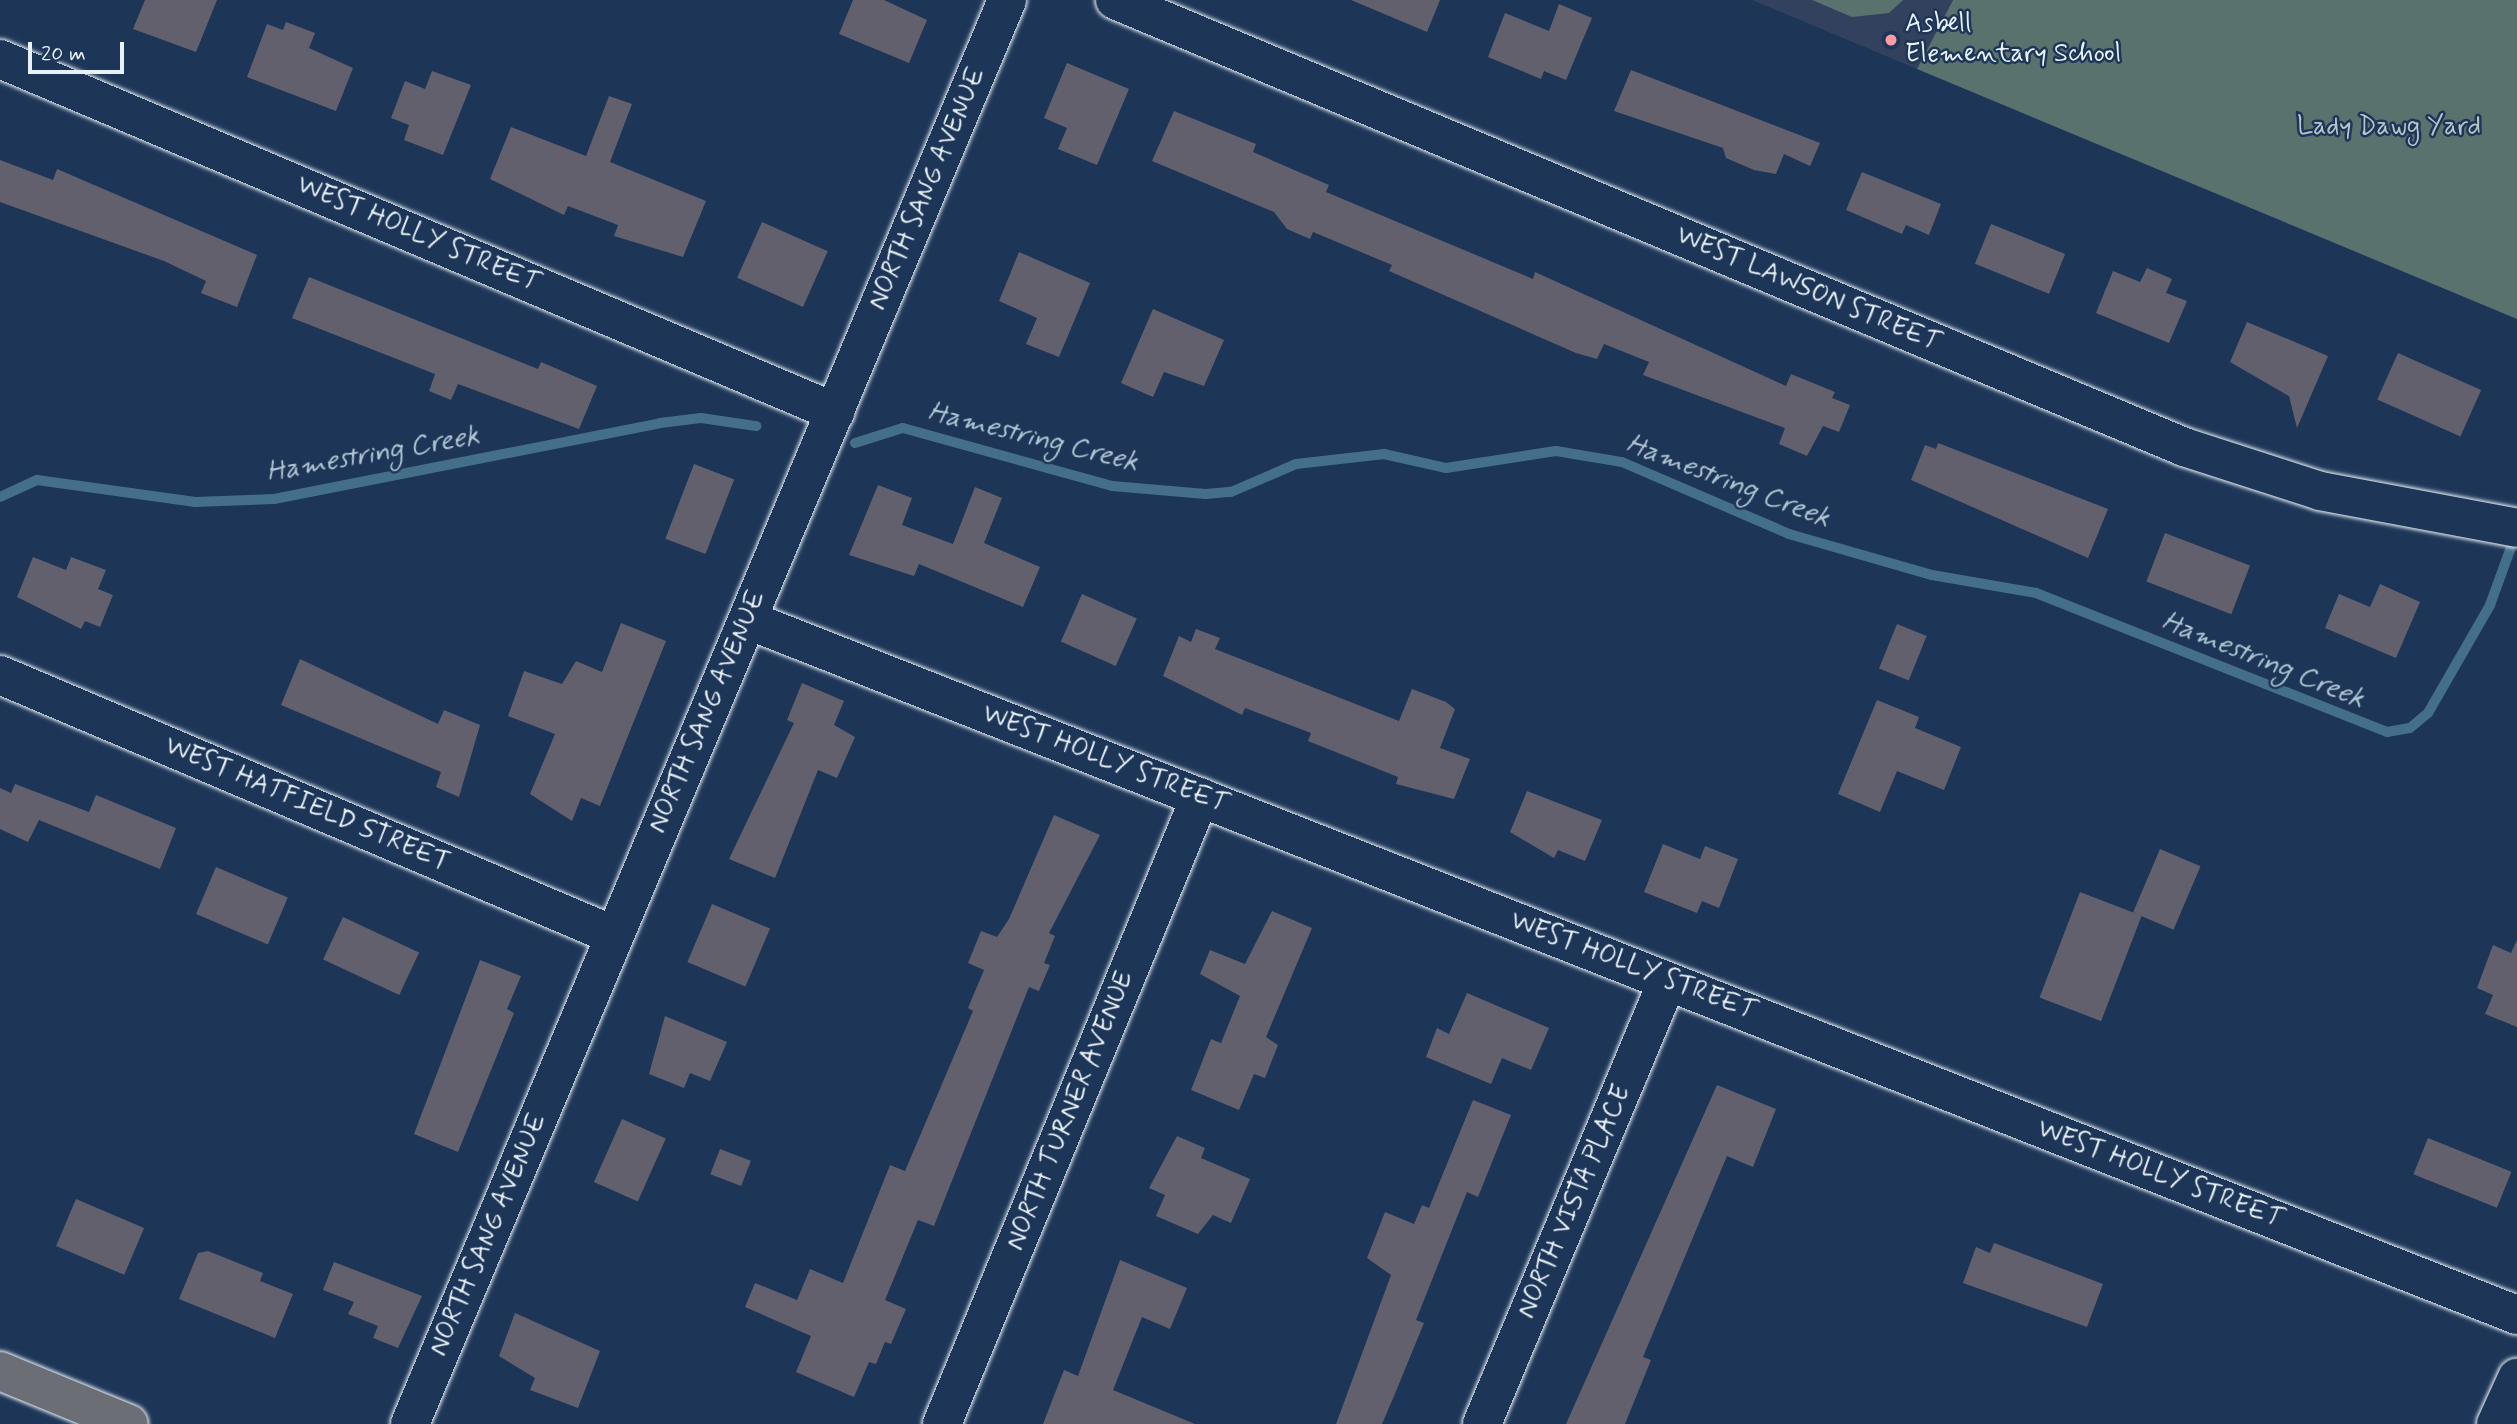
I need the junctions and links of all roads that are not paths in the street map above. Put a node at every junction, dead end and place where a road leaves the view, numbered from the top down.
1 (1007, 0) edge
2 (1115, 0) edge
3 (0, 59) edge
4 (835, 412) junction
5 (2517, 528) edge
6 (748, 620) junction
7 (0, 675) edge
8 (1200, 797) junction
9 (613, 935) junction
10 (1667, 981) junction
11 (2517, 1315) edge
12 (0, 1371) edge
13 (2517, 1378) edge
14 (129, 1424) edge
15 (410, 1424) edge
16 (942, 1424) edge
17 (1482, 1424) edge
18 (2496, 1424) edge

1 - 4 street, NORTH SANG AVENUE
2 - 5 street, WEST LAWSON STREET
3 - 4 street, WEST HOLLY STREET
4 - 6 street, NORTH SANG AVENUE
6 - 8 street, WEST HOLLY STREET
6 - 9 street, NORTH SANG AVENUE
7 - 9 street, WEST HATFIELD STREET
8 - 10 street, WEST HOLLY STREET
8 - 16 street, NORTH TURNER AVENUE
9 - 15 street, NORTH SANG AVENUE
10 - 11 street, WEST HOLLY STREET
10 - 17 street, NORTH VISTA PLACE
12 - 14 main road
13 - 18 street

